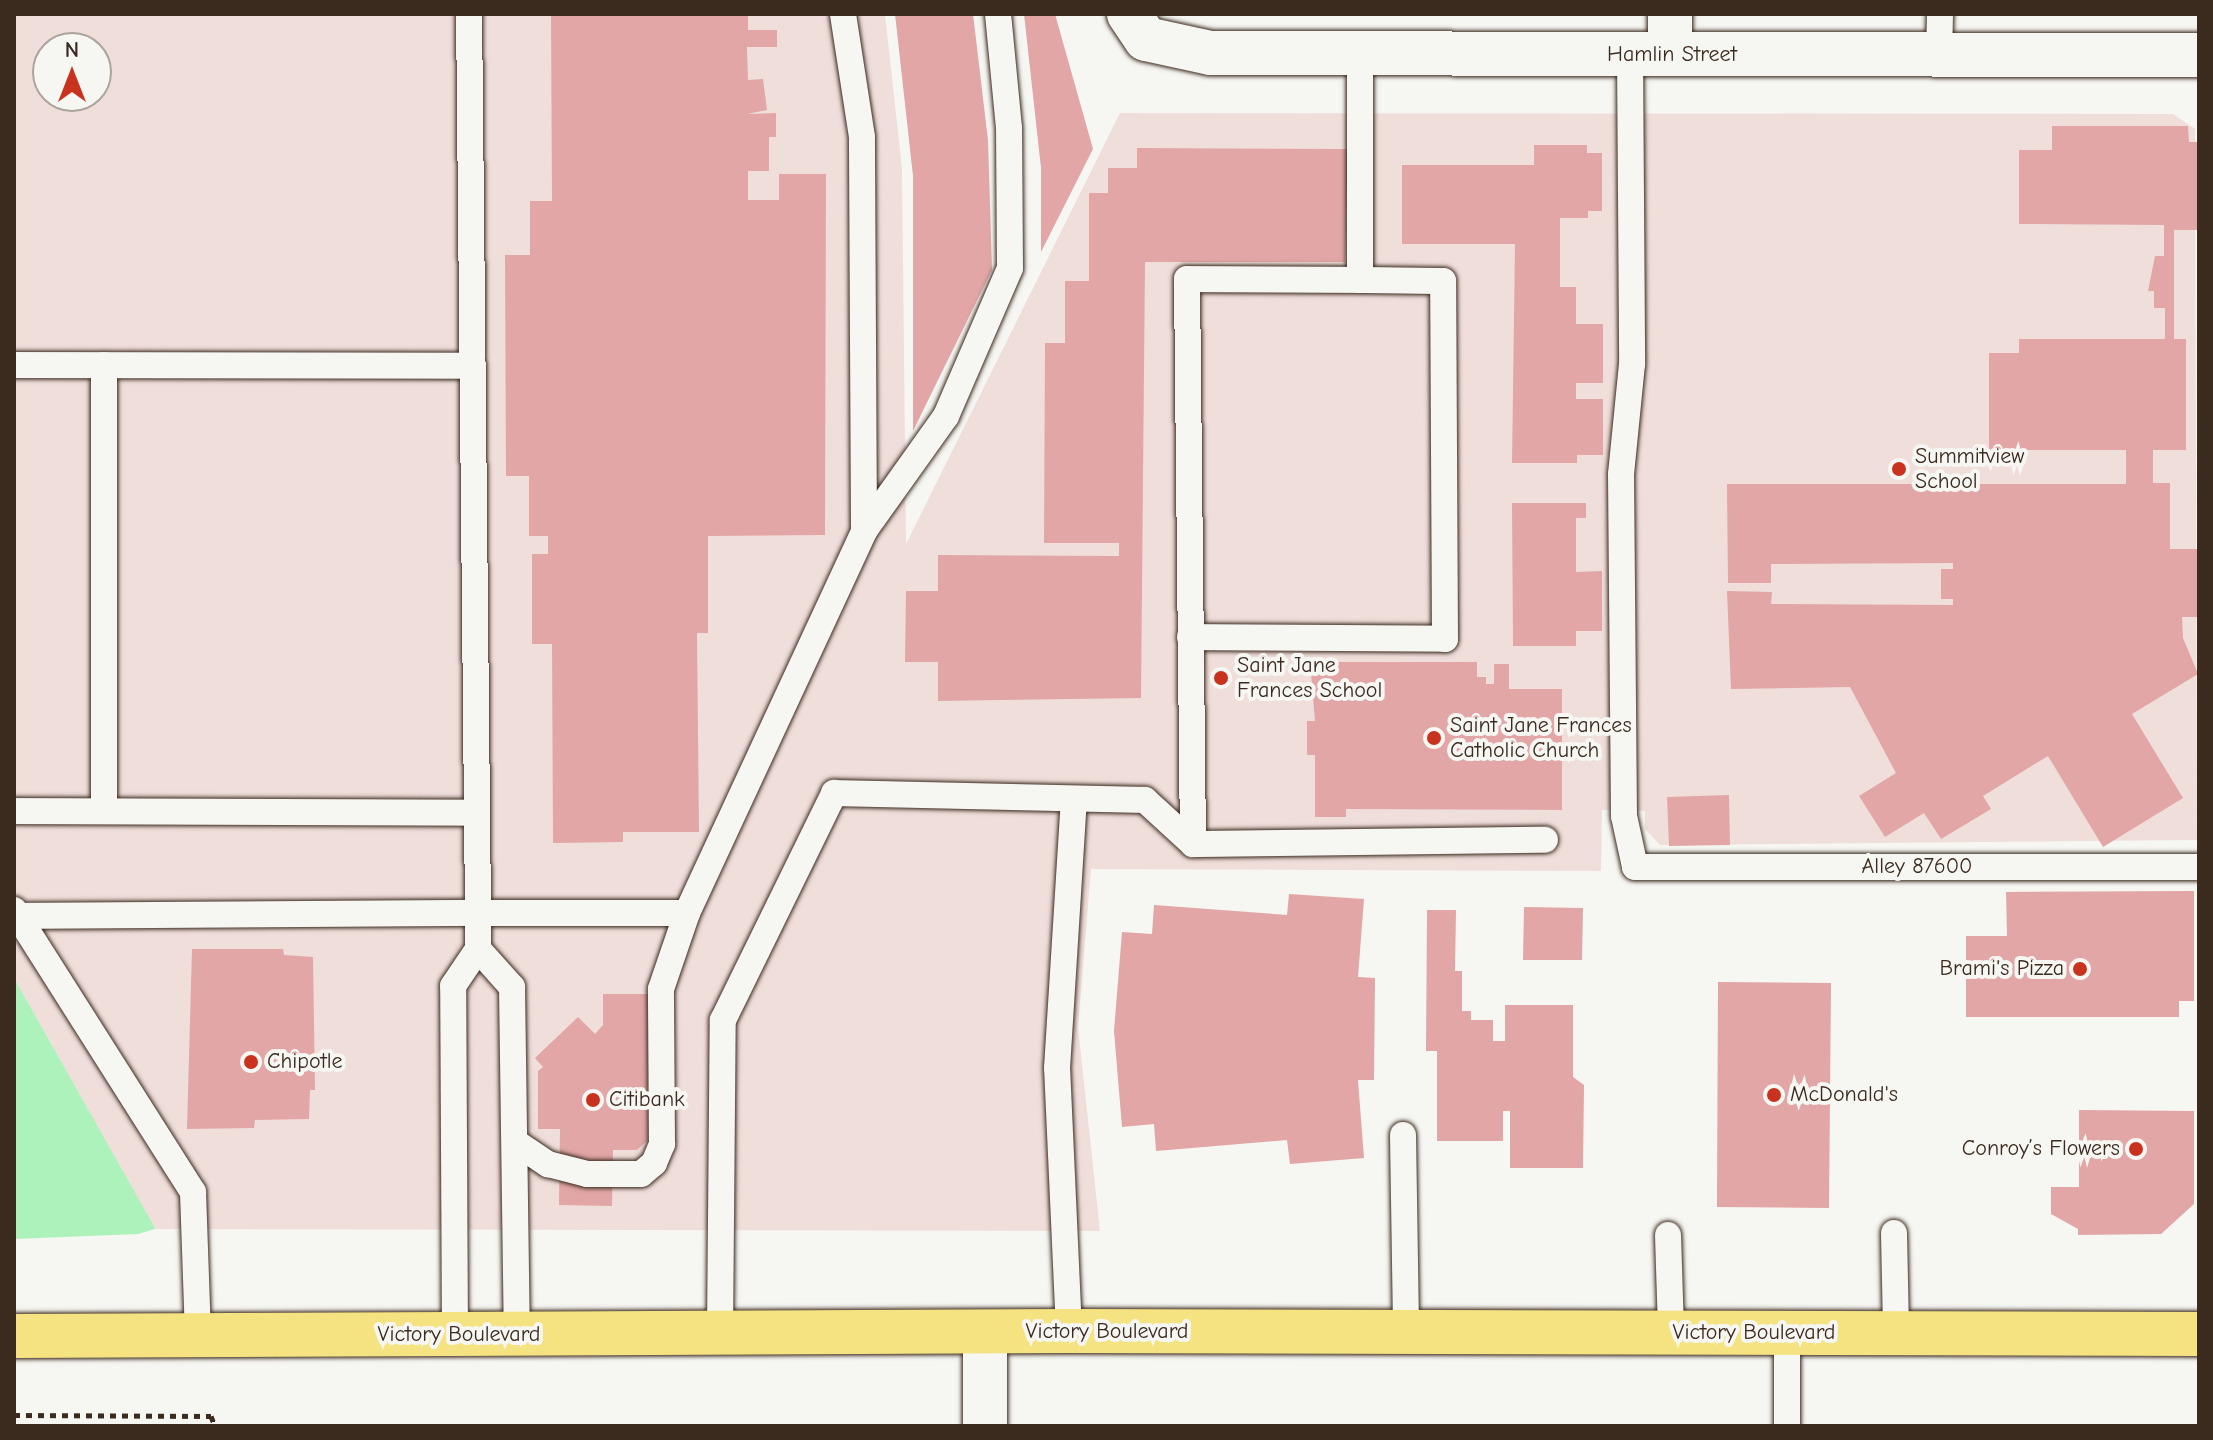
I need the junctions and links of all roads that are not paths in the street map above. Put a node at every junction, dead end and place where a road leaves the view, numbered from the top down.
1 (469, 14) edge
2 (843, 14) edge
3 (998, 14) edge
4 (1138, 26) edge
5 (1940, 35) edge
6 (1657, 41) edge
7 (1360, 54) junction
8 (2199, 55) edge
9 (1360, 280) junction
10 (14, 365) edge
11 (104, 365) junction
12 (473, 366) junction
13 (864, 531) junction
14 (1190, 637) junction
15 (1074, 800) junction
16 (14, 811) edge
17 (104, 811) junction
18 (477, 813) junction
19 (1545, 840) dead end
20 (1193, 844) junction
21 (2199, 867) edge
22 (16, 913) edge
23 (478, 913) junction
24 (687, 913) junction
25 (478, 949) junction
26 (1403, 1135) dead end
27 (515, 1142) junction
28 (1894, 1233) dead end
29 (1668, 1235) dead end
30 (1069, 1331) junction
31 (1896, 1332) junction
32 (720, 1333) junction
33 (985, 1333) junction
34 (1406, 1333) junction
35 (1671, 1333) junction
36 (1787, 1333) junction
37 (2199, 1334) edge
38 (455, 1335) junction
39 (517, 1335) junction
40 (14, 1336) edge
41 (198, 1336) junction
42 (985, 1426) edge
43 (1787, 1426) edge

1 - 12 lane
2 - 13 lane
3 - 13 lane
4 - 7 street, Hamlin Street
5 - 6 street, Hamlin Street
5 - 8 street, Hamlin Street
6 - 7 street, Hamlin Street
6 - 21 lane, Alley 87600
7 - 9 lane
9 - 14 lane
9 - 14 lane
10 - 11 lane
11 - 12 lane
11 - 17 lane
12 - 18 lane
13 - 24 lane
14 - 20 lane
15 - 20 lane
15 - 30 lane
15 - 32 lane
16 - 17 lane
17 - 18 lane
18 - 23 lane
19 - 20 lane
22 - 23 lane
22 - 41 lane
23 - 24 lane
23 - 25 lane
24 - 27 lane
25 - 27 lane
25 - 38 lane
26 - 34 lane
27 - 39 lane
28 - 31 lane
29 - 35 lane
30 - 33 main road, Victory Boulevard
30 - 34 main road, Victory Boulevard
31 - 36 main road, Victory Boulevard
31 - 37 main road, Victory Boulevard
32 - 33 main road, Victory Boulevard
32 - 39 main road, Victory Boulevard
33 - 42 street
34 - 35 main road, Victory Boulevard
35 - 36 main road, Victory Boulevard
36 - 43 lane
38 - 39 main road, Victory Boulevard
38 - 41 main road, Victory Boulevard
40 - 41 main road, Victory Boulevard

